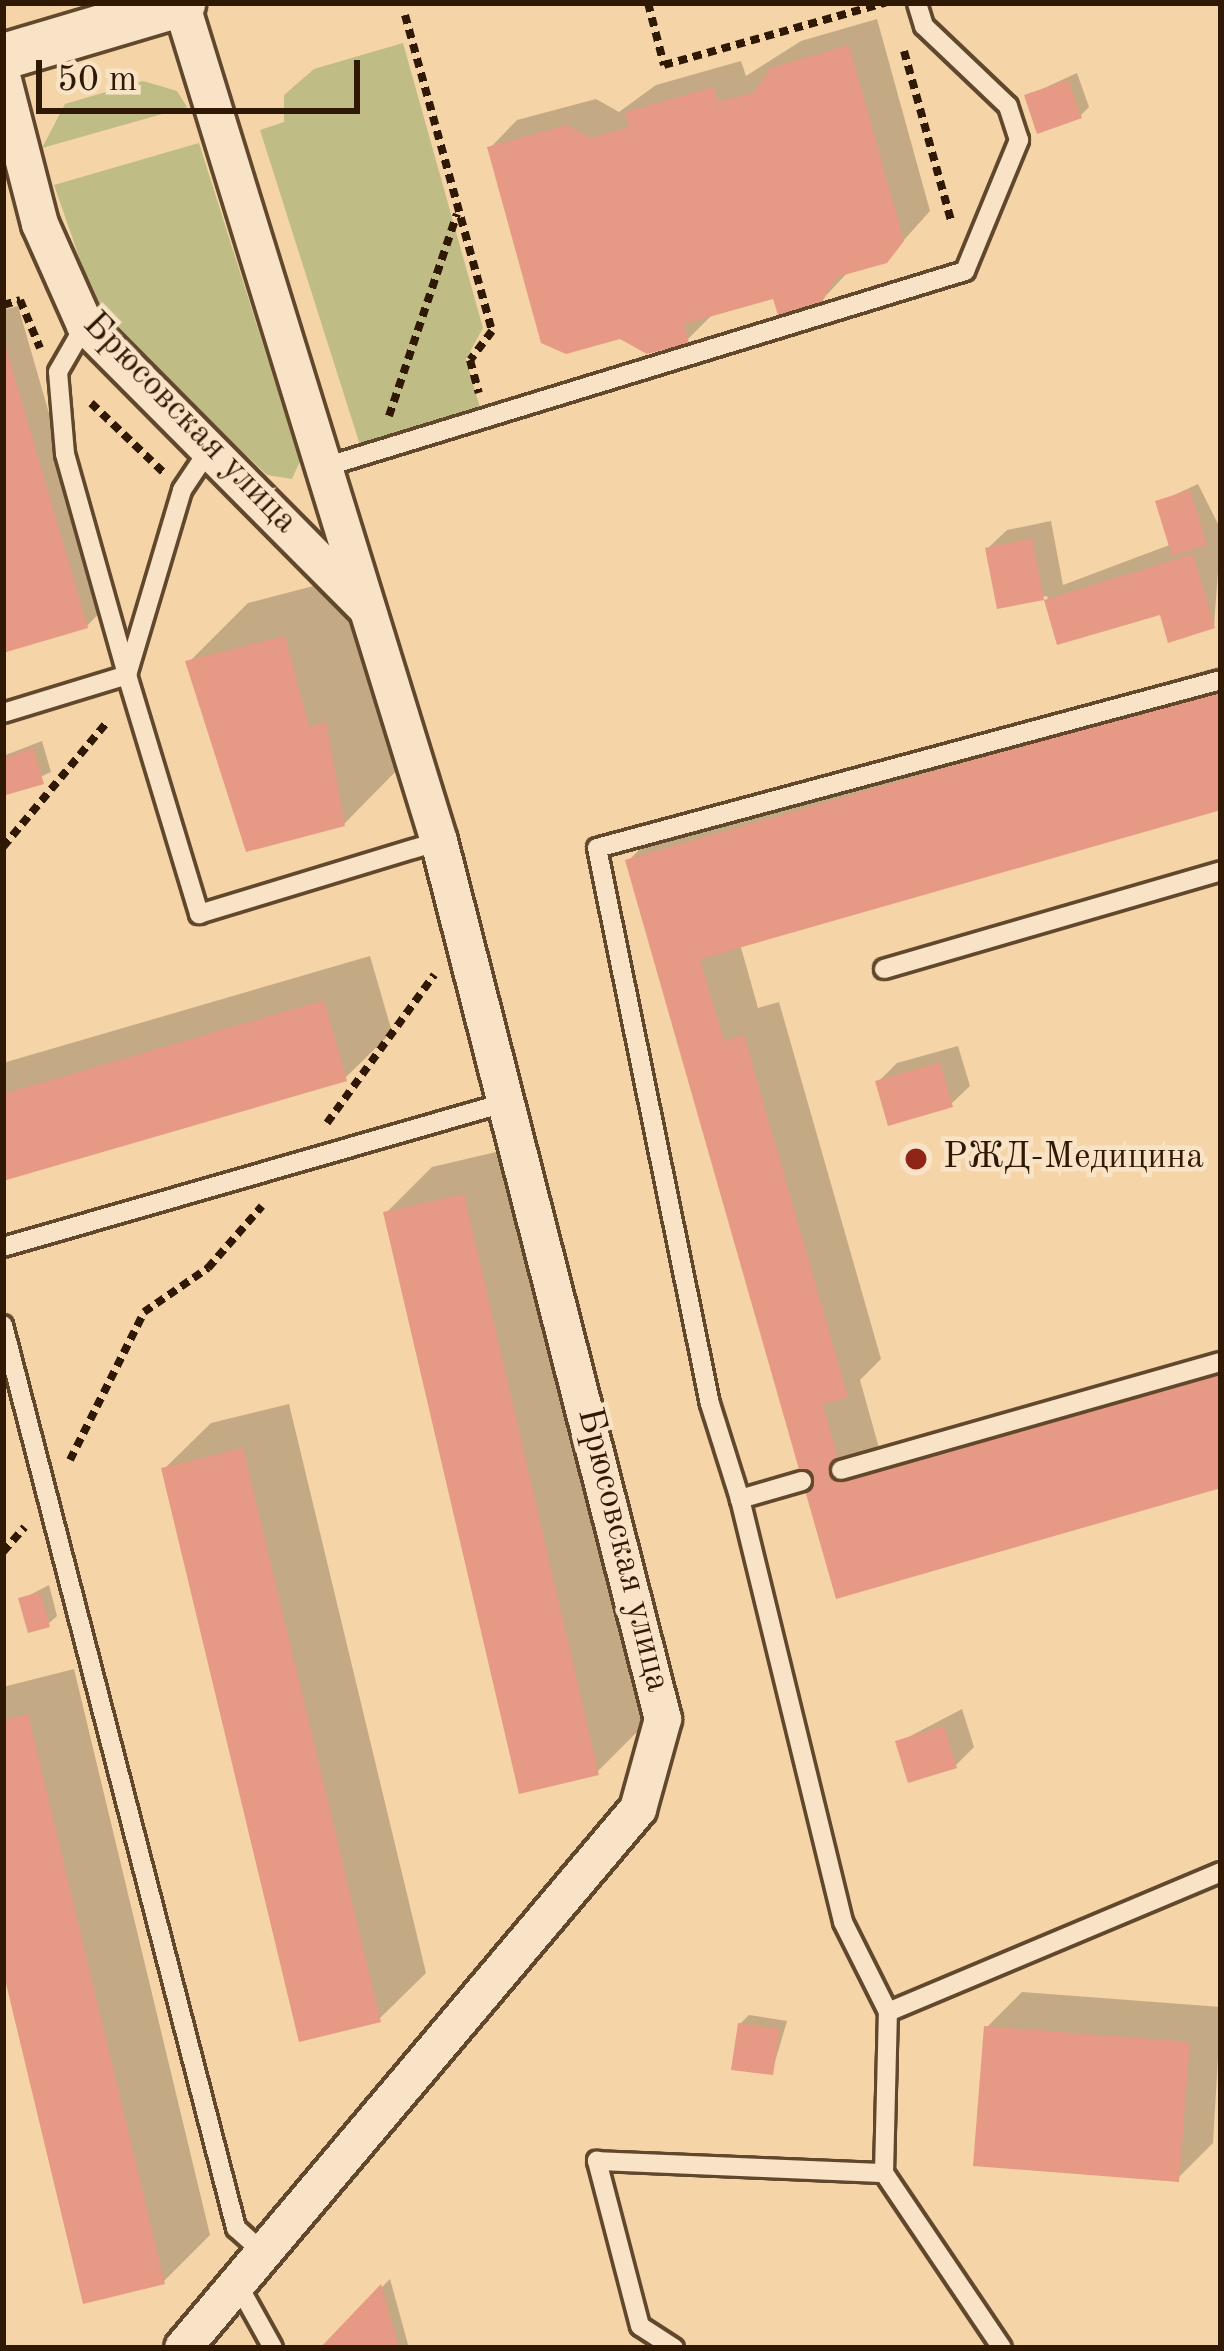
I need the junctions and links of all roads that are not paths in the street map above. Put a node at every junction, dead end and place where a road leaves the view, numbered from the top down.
1 (182, 3) edge
2 (917, 3) edge
3 (3, 56) edge
4 (3, 80) edge
5 (85, 326) junction
6 (208, 451) junction
7 (331, 465) junction
8 (368, 610) junction
9 (127, 675) junction
10 (1221, 680) edge
11 (3, 713) edge
12 (439, 842) junction
13 (1221, 871) edge
14 (884, 969) dead end
15 (512, 1101) junction
16 (3, 1247) edge
17 (3, 1325) edge
18 (1221, 1361) edge
19 (841, 1470) dead end
20 (802, 1481) dead end
21 (740, 1499) junction
22 (1221, 1872) edge
23 (888, 2012) junction
24 (884, 2173) junction
25 (263, 2252) junction
26 (237, 2283) junction
27 (183, 2348) edge
28 (273, 2348) edge
29 (674, 2348) edge
30 (1002, 2348) edge

1 - 3 street
1 - 7 street, Брюсовская улица
2 - 7 lane
4 - 5 street, Брюсовская улица
5 - 6 street, Брюсовская улица
5 - 9 lane
6 - 8 street, Брюсовская улица
6 - 9 lane
7 - 8 street, Брюсовская улица
8 - 12 street, Брюсовская улица
9 - 11 lane
9 - 12 lane
10 - 21 lane
12 - 15 street, Брюсовская улица
13 - 14 lane
15 - 16 lane
15 - 25 street, Брюсовская улица
17 - 25 lane
18 - 19 lane
20 - 21 lane
21 - 23 lane
22 - 23 lane
23 - 24 lane
24 - 29 lane
24 - 30 lane
25 - 26 street, Брюсовская улица
26 - 27 street, Брюсовская улица
26 - 28 lane

